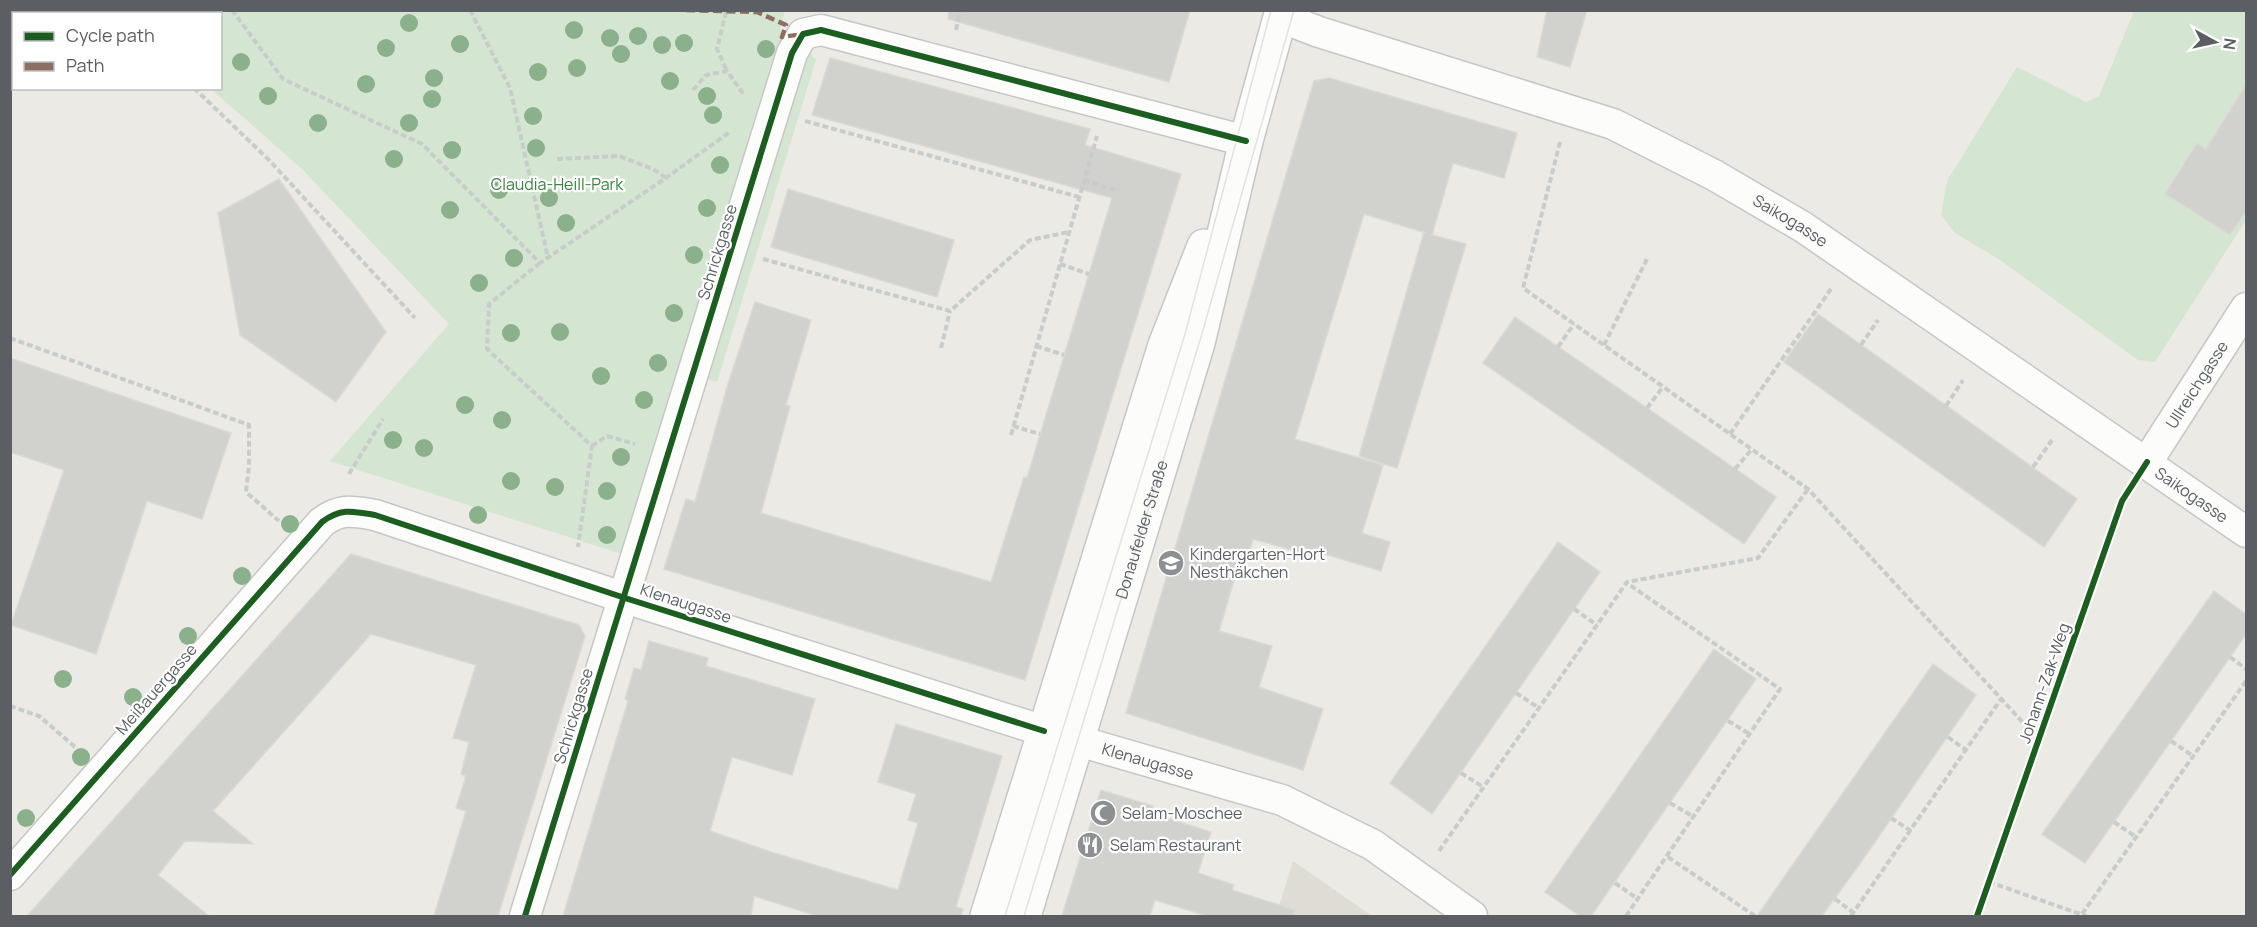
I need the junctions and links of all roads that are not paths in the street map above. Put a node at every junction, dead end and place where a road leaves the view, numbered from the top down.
1 (1281, 14) edge
2 (1246, 141) junction
3 (1216, 215) junction
4 (2247, 308) edge
5 (1178, 356) dead end
6 (2147, 462) junction
7 (313, 532) joint
8 (2247, 532) edge
9 (625, 598) junction
10 (1102, 602) dead end
11 (1061, 736) junction
12 (10, 875) edge
13 (525, 916) edge
14 (987, 916) edge
15 (1005, 916) edge
16 (1024, 916) edge
17 (1472, 916) edge

1 - 2 main road, Donaufelder Straße
1 - 6 street, Saikogasse
2 - 3 main road, Donaufelder Straße
2 - 9 street, Schrickgasse
2 - 11 main road, Donaufelder Straße
3 - 5 lane, Donaufelder Straße
3 - 11 main road, Donaufelder Straße
4 - 6 street, Ullreichgasse
6 - 8 street, Saikogasse
7 - 9 street, Klenaugasse
7 - 12 street, Meißauergasse
9 - 11 street, Klenaugasse
9 - 13 street, Schrickgasse
10 - 11 lane, Donaufelder Straße
11 - 14 main road, Donaufelder Straße
11 - 15 lane, Donaufelder Straße
11 - 16 main road, Donaufelder Straße
11 - 17 street, Klenaugasse

